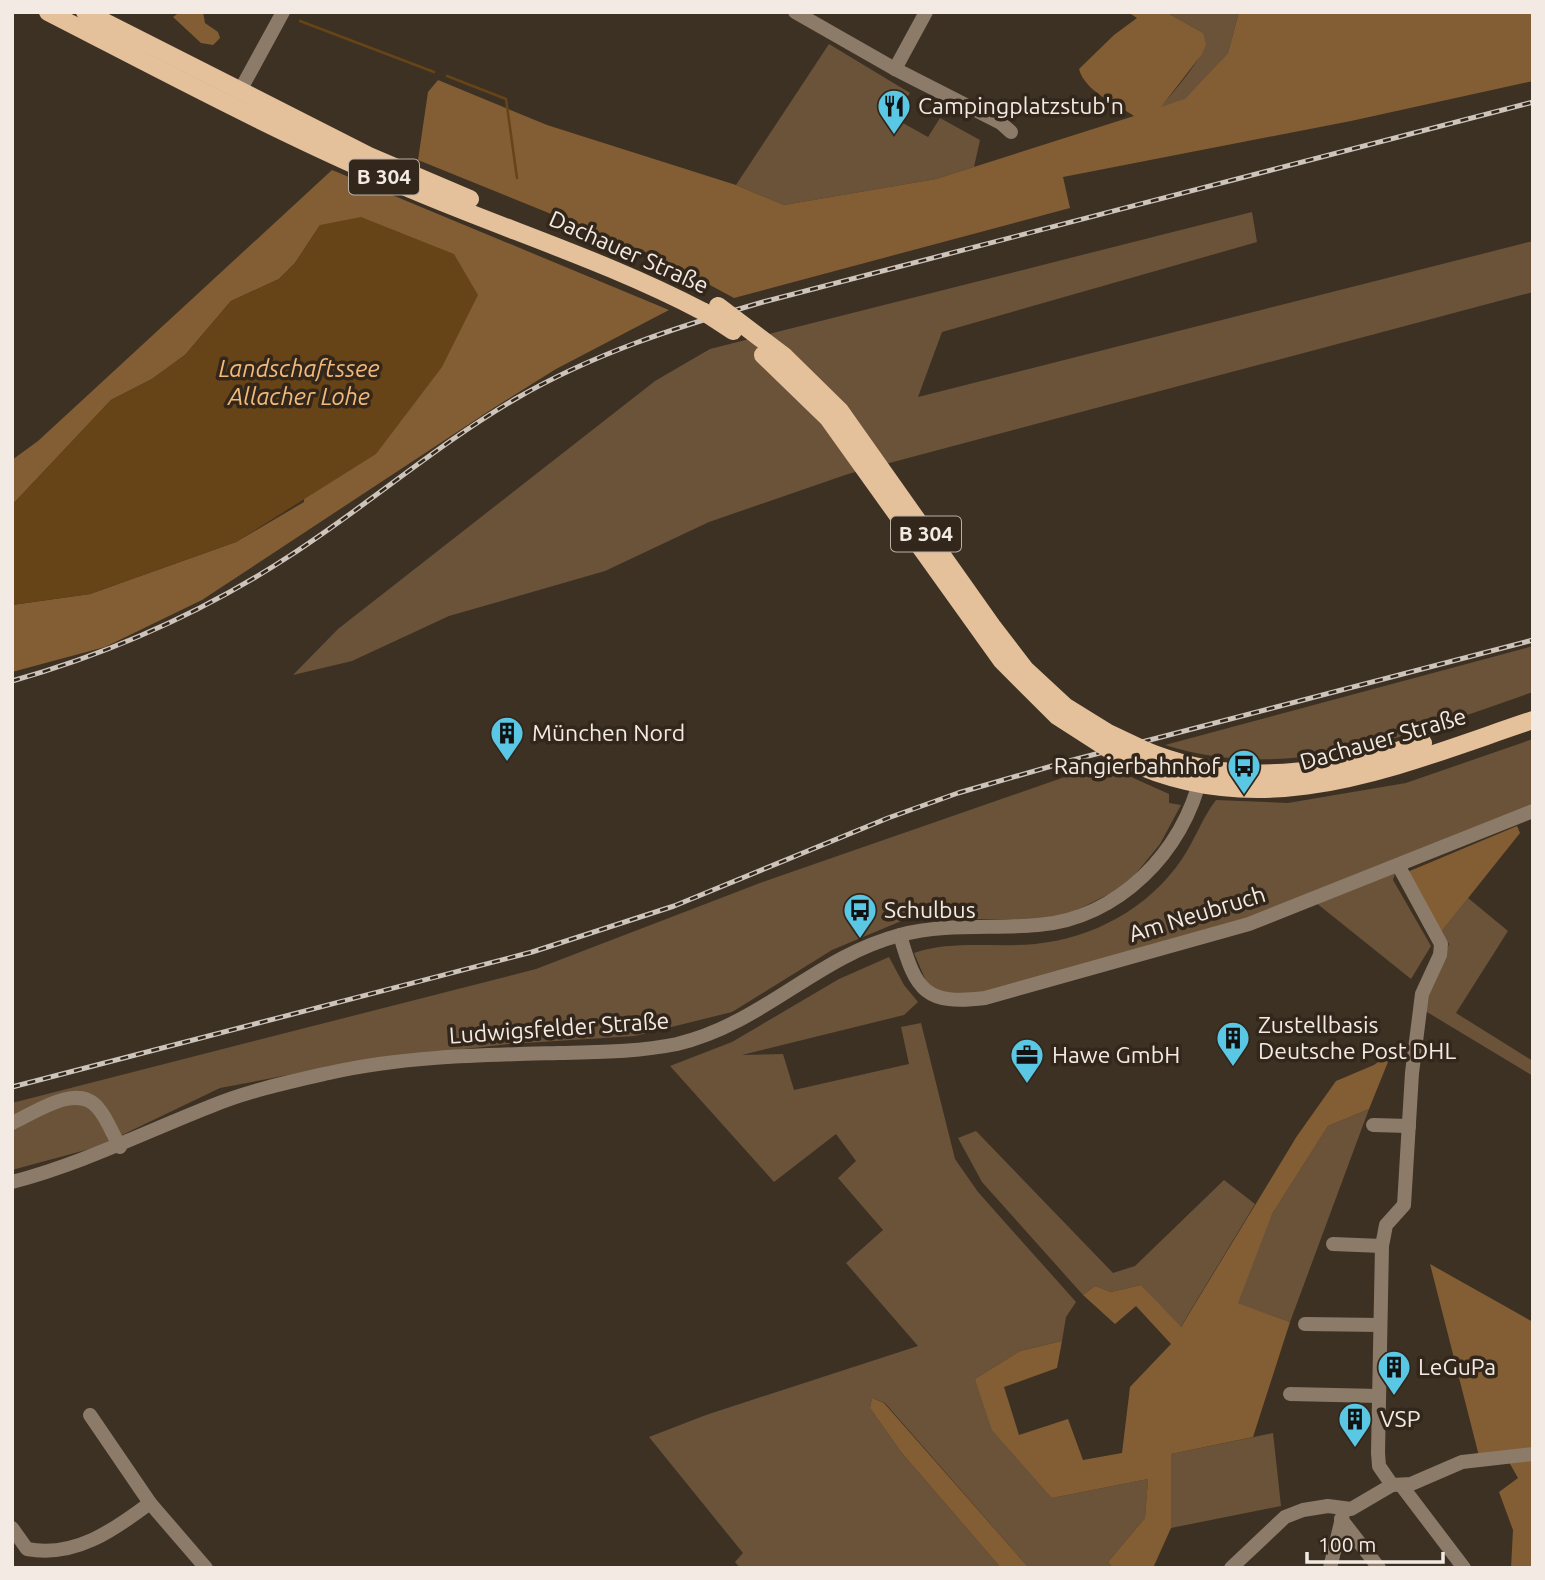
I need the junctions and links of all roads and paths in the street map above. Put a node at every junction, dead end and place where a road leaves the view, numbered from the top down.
1 (48, 12) edge
2 (85, 12) edge
3 (283, 12) edge
4 (794, 12) edge
5 (926, 12) edge
6 (895, 69) junction
7 (236, 98) junction
8 (1011, 132) dead end
9 (711, 309) junction
10 (1533, 707) edge
11 (1533, 720) edge
12 (1201, 776) junction
13 (1533, 811) edge
14 (1398, 865) junction
15 (900, 935) junction
16 (12, 1123) edge
17 (1373, 1125) dead end
18 (1409, 1126) junction
19 (120, 1147) junction
20 (12, 1182) edge
21 (1333, 1244) dead end
22 (1382, 1246) junction
23 (1305, 1324) dead end
24 (1380, 1325) junction
25 (1290, 1395) dead end
26 (1379, 1396) junction
27 (90, 1415) dead end
28 (1533, 1454) edge
29 (1396, 1485) junction
30 (150, 1503) junction
31 (1346, 1513) junction
32 (12, 1528) edge
33 (206, 1568) edge
34 (1231, 1568) edge
35 (1330, 1568) edge
36 (1379, 1568) edge
37 (1465, 1568) edge

1 - 7 main road, Dachauer Straße / B 304
2 - 7 main road, Dachauer Straße / B 304
3 - 7 street
4 - 6 street
5 - 6 street
6 - 8 street
7 - 9 main road, Dachauer Straße / B 304
9 - 12 main road, Dachauer Straße / B 304, bridge
9 - 12 main road, Dachauer Straße / B 304, bridge
10 - 12 main road, Dachauer Straße / B 304
11 - 12 main road, Dachauer Straße / B 304
12 - 15 street, Ludwigsfelder Straße
13 - 14 street, Am Neubruch
14 - 15 street, Am Neubruch
14 - 18 street
15 - 19 street, Ludwigsfelder Straße
16 - 19 street
17 - 18 street
18 - 22 street
19 - 20 street, Ludwigsfelder Straße
21 - 22 street
22 - 24 street
23 - 24 street
24 - 26 street
25 - 26 street
26 - 29 street
27 - 30 street
28 - 29 street
29 - 31 street
29 - 37 street
30 - 32 street
30 - 33 street
31 - 34 street
31 - 35 street
31 - 36 street

